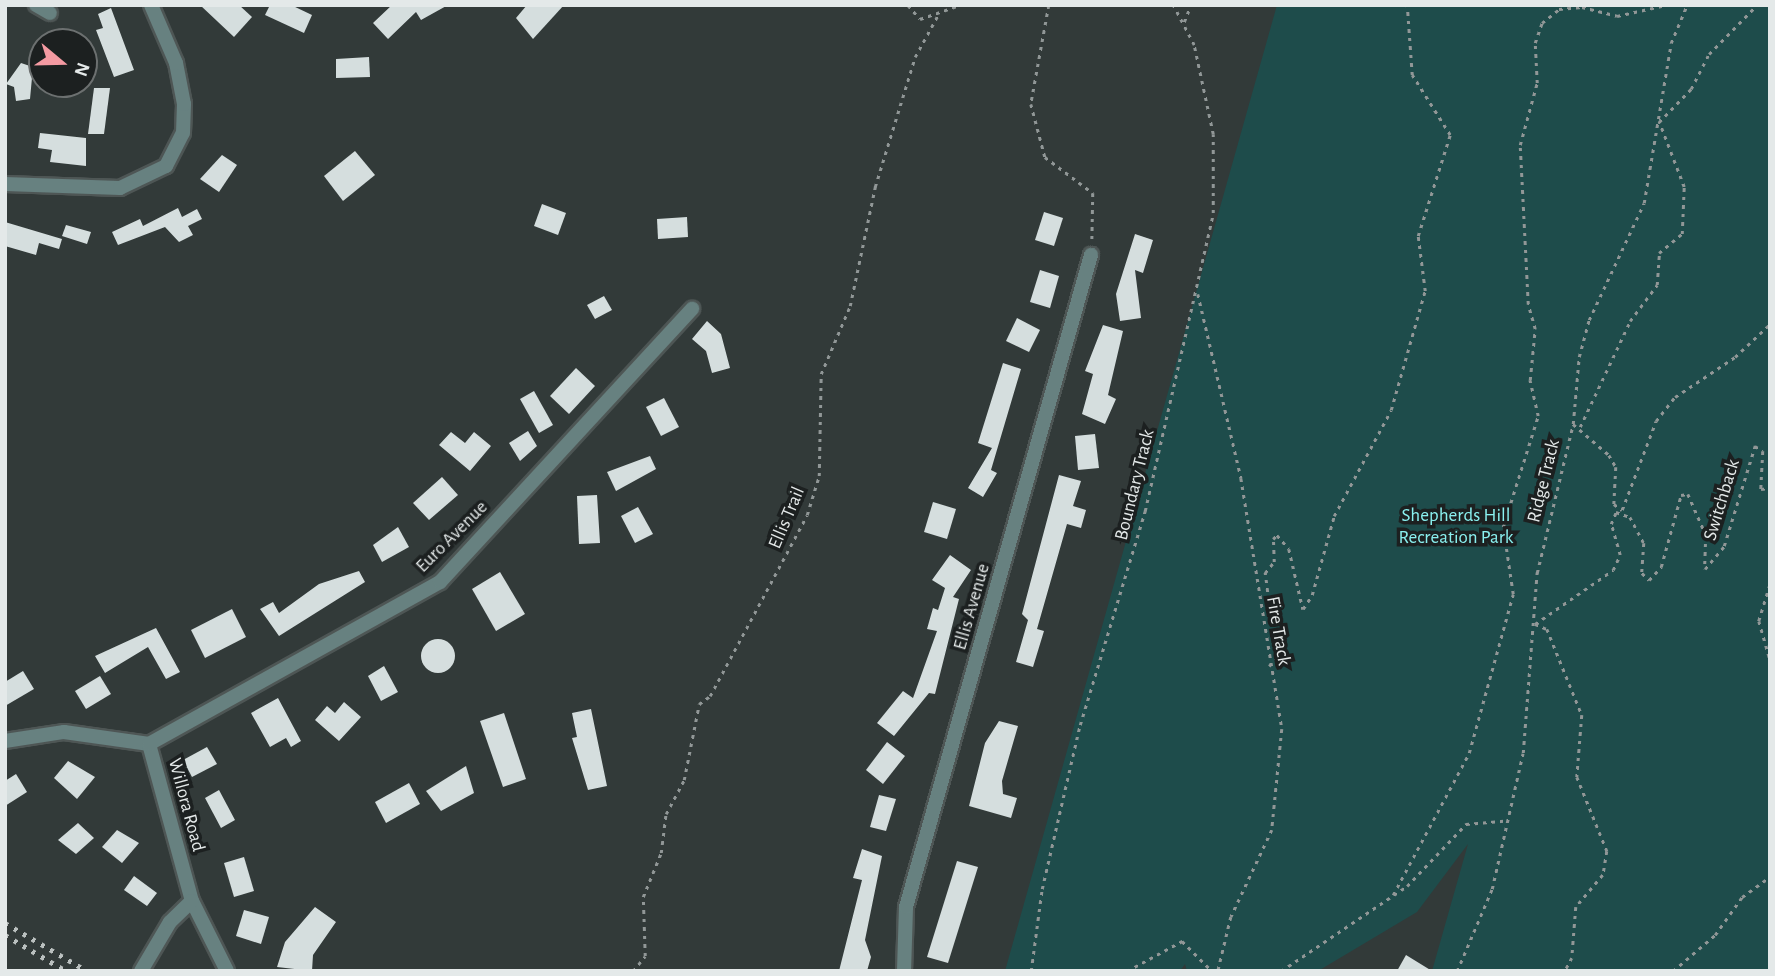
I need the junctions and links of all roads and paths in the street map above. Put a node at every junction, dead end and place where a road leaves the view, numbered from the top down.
1 (151, 5) edge
2 (908, 5) edge
3 (960, 5) edge
4 (1049, 5) edge
5 (1173, 5) edge
6 (1191, 5) edge
7 (1407, 5) edge
8 (1666, 5) edge
9 (1687, 5) edge
10 (1757, 5) edge
11 (938, 15) junction
12 (1184, 22) junction
13 (1659, 122) junction
14 (5, 184) edge
15 (1091, 255) joint
16 (1197, 291) junction
17 (692, 309) dead end
18 (1770, 324) edge
19 (1573, 424) junction
20 (1580, 427) junction
21 (1770, 488) edge
22 (1622, 510) junction
23 (1770, 585) edge
24 (1535, 624) junction
25 (1770, 659) edge
26 (1269, 666) junction
27 (5, 741) edge
28 (149, 744) junction
29 (1504, 821) junction
30 (1770, 877) edge
31 (1393, 895) junction
32 (192, 901) junction
33 (141, 971) edge
34 (227, 971) edge
35 (634, 971) edge
36 (904, 971) edge
37 (1031, 971) edge
38 (1127, 971) edge
39 (1212, 971) edge
40 (1218, 971) edge
41 (1281, 971) edge
42 (1457, 971) edge
43 (1564, 971) edge
44 (1673, 971) edge

1 - 14 street
2 - 11 path
3 - 11 path
4 - 15 path
5 - 12 path, Boundary Track
6 - 12 path
7 - 26 path
8 - 31 path
9 - 13 path, Ridge Track
10 - 13 path
11 - 35 path, Ellis Trail
12 - 16 path, Boundary Track
13 - 19 path, Ridge Track
13 - 20 path
15 - 36 street, Ellis Avenue
16 - 26 path, Fire Track
16 - 37 path, Boundary Track
17 - 28 street, Euro Avenue
18 - 22 path
19 - 20 path
19 - 24 path, Ridge Track
20 - 22 path
21 - 22 path, Switchback
22 - 24 path
23 - 25 path
24 - 29 path, Ridge Track
24 - 43 path
26 - 40 path, Fire Track
27 - 28 street, Willora Road
28 - 32 street, Willora Road
29 - 31 path
29 - 42 path, Ridge Track
30 - 44 path
31 - 41 path
32 - 33 street
32 - 34 street, Willora Road
38 - 39 path

